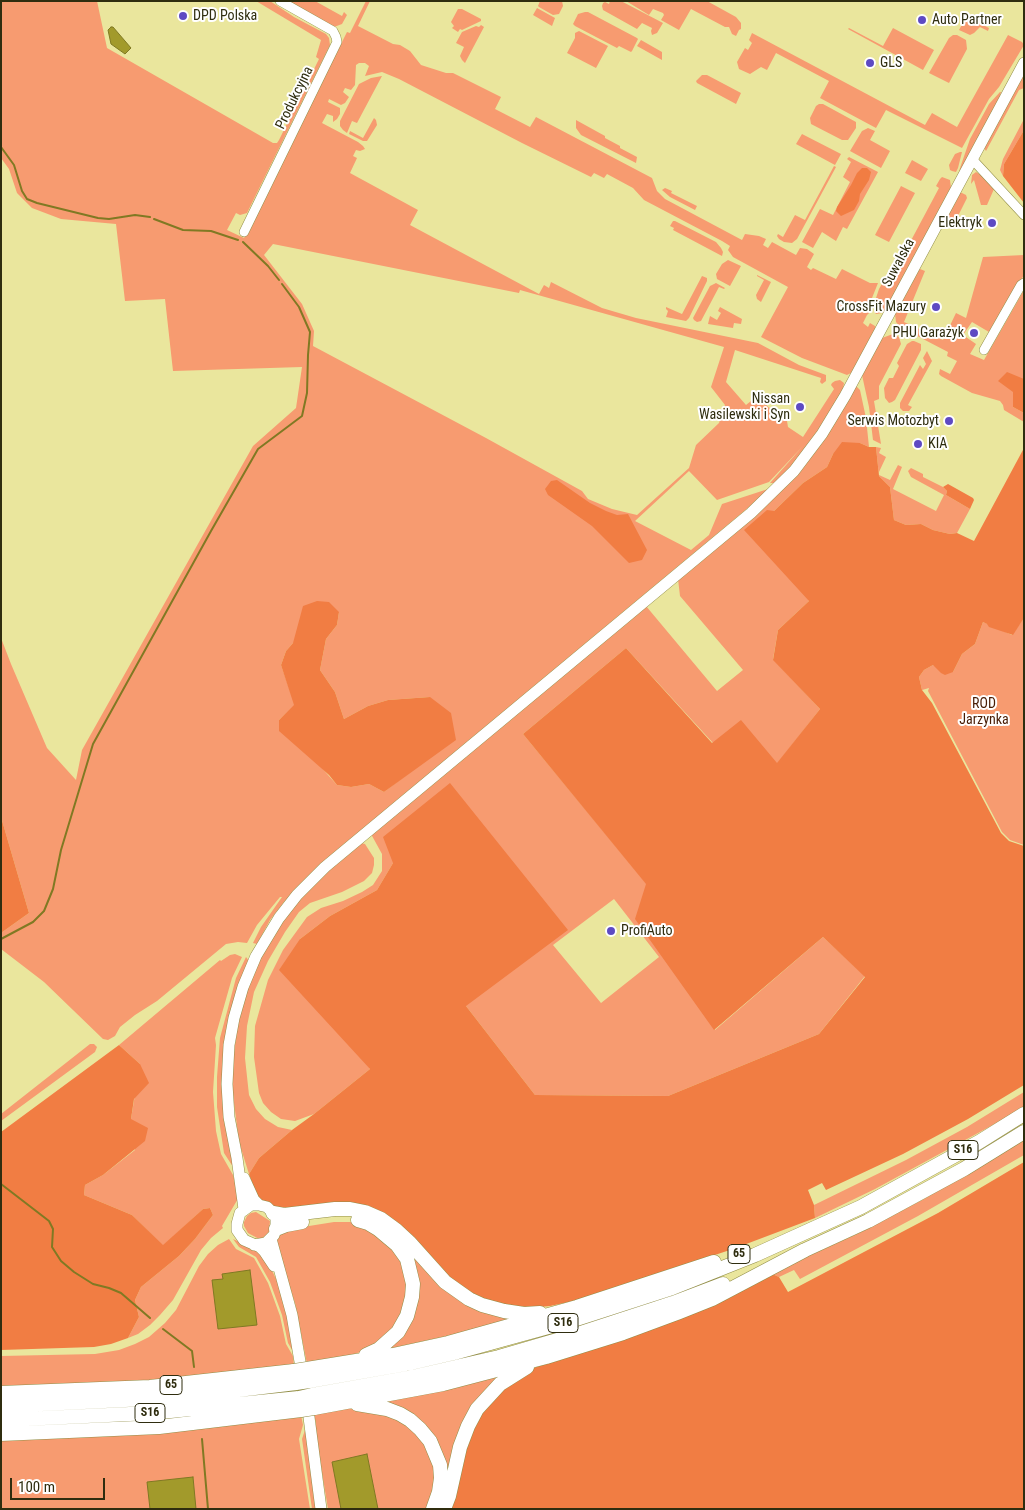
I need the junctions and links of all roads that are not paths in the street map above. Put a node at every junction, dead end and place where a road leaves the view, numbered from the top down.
1 (280, 1) edge
2 (1024, 63) edge
3 (972, 159) junction
4 (1024, 215) edge
5 (244, 232) dead end
6 (1024, 283) edge
7 (984, 350) dead end
8 (1024, 1114) edge
9 (1024, 1132) edge
10 (237, 1158) junction
11 (259, 1205) junction
12 (244, 1209) junction
13 (273, 1212) junction
14 (808, 1232) junction
15 (274, 1234) junction
16 (254, 1245) junction
17 (805, 1250) junction
18 (284, 1284) junction
19 (577, 1307) junction
20 (546, 1357) junction
21 (341, 1364) junction
22 (304, 1389) junction
23 (46, 1391) junction
24 (1, 1393) edge
25 (1, 1397) edge
26 (331, 1405) junction
27 (1, 1406) edge
28 (1, 1420) edge
29 (1, 1429) edge
30 (46, 1432) junction
31 (1, 1434) edge
32 (322, 1506) edge
33 (433, 1509) edge
34 (444, 1509) edge

1 - 5 street, Produkcyjna
2 - 3 main road, Suwalska
3 - 4 street
3 - 10 main road, Suwalska
6 - 7 street
8 - 14 highway, S16
9 - 17 highway, S16
10 - 11 main road
10 - 12 main road
11 - 12 main road
11 - 13 main road
12 - 16 main road
13 - 15 main road
13 - 19 highway
14 - 19 highway, 65
14 - 22 highway, S16
15 - 16 main road
15 - 18 main road
15 - 21 highway
16 - 18 main road
17 - 20 highway, S16
17 - 22 highway, S16
18 - 32 main road
19 - 21 highway, 65
20 - 26 highway, S16
20 - 34 highway
21 - 22 highway, 65
22 - 23 highway, 65
22 - 26 highway, S16
22 - 27 highway, S16
22 - 28 highway, S16
22 - 30 highway, S16
23 - 24 highway, 65
23 - 25 highway
26 - 33 highway
29 - 30 highway
30 - 31 highway, S16

